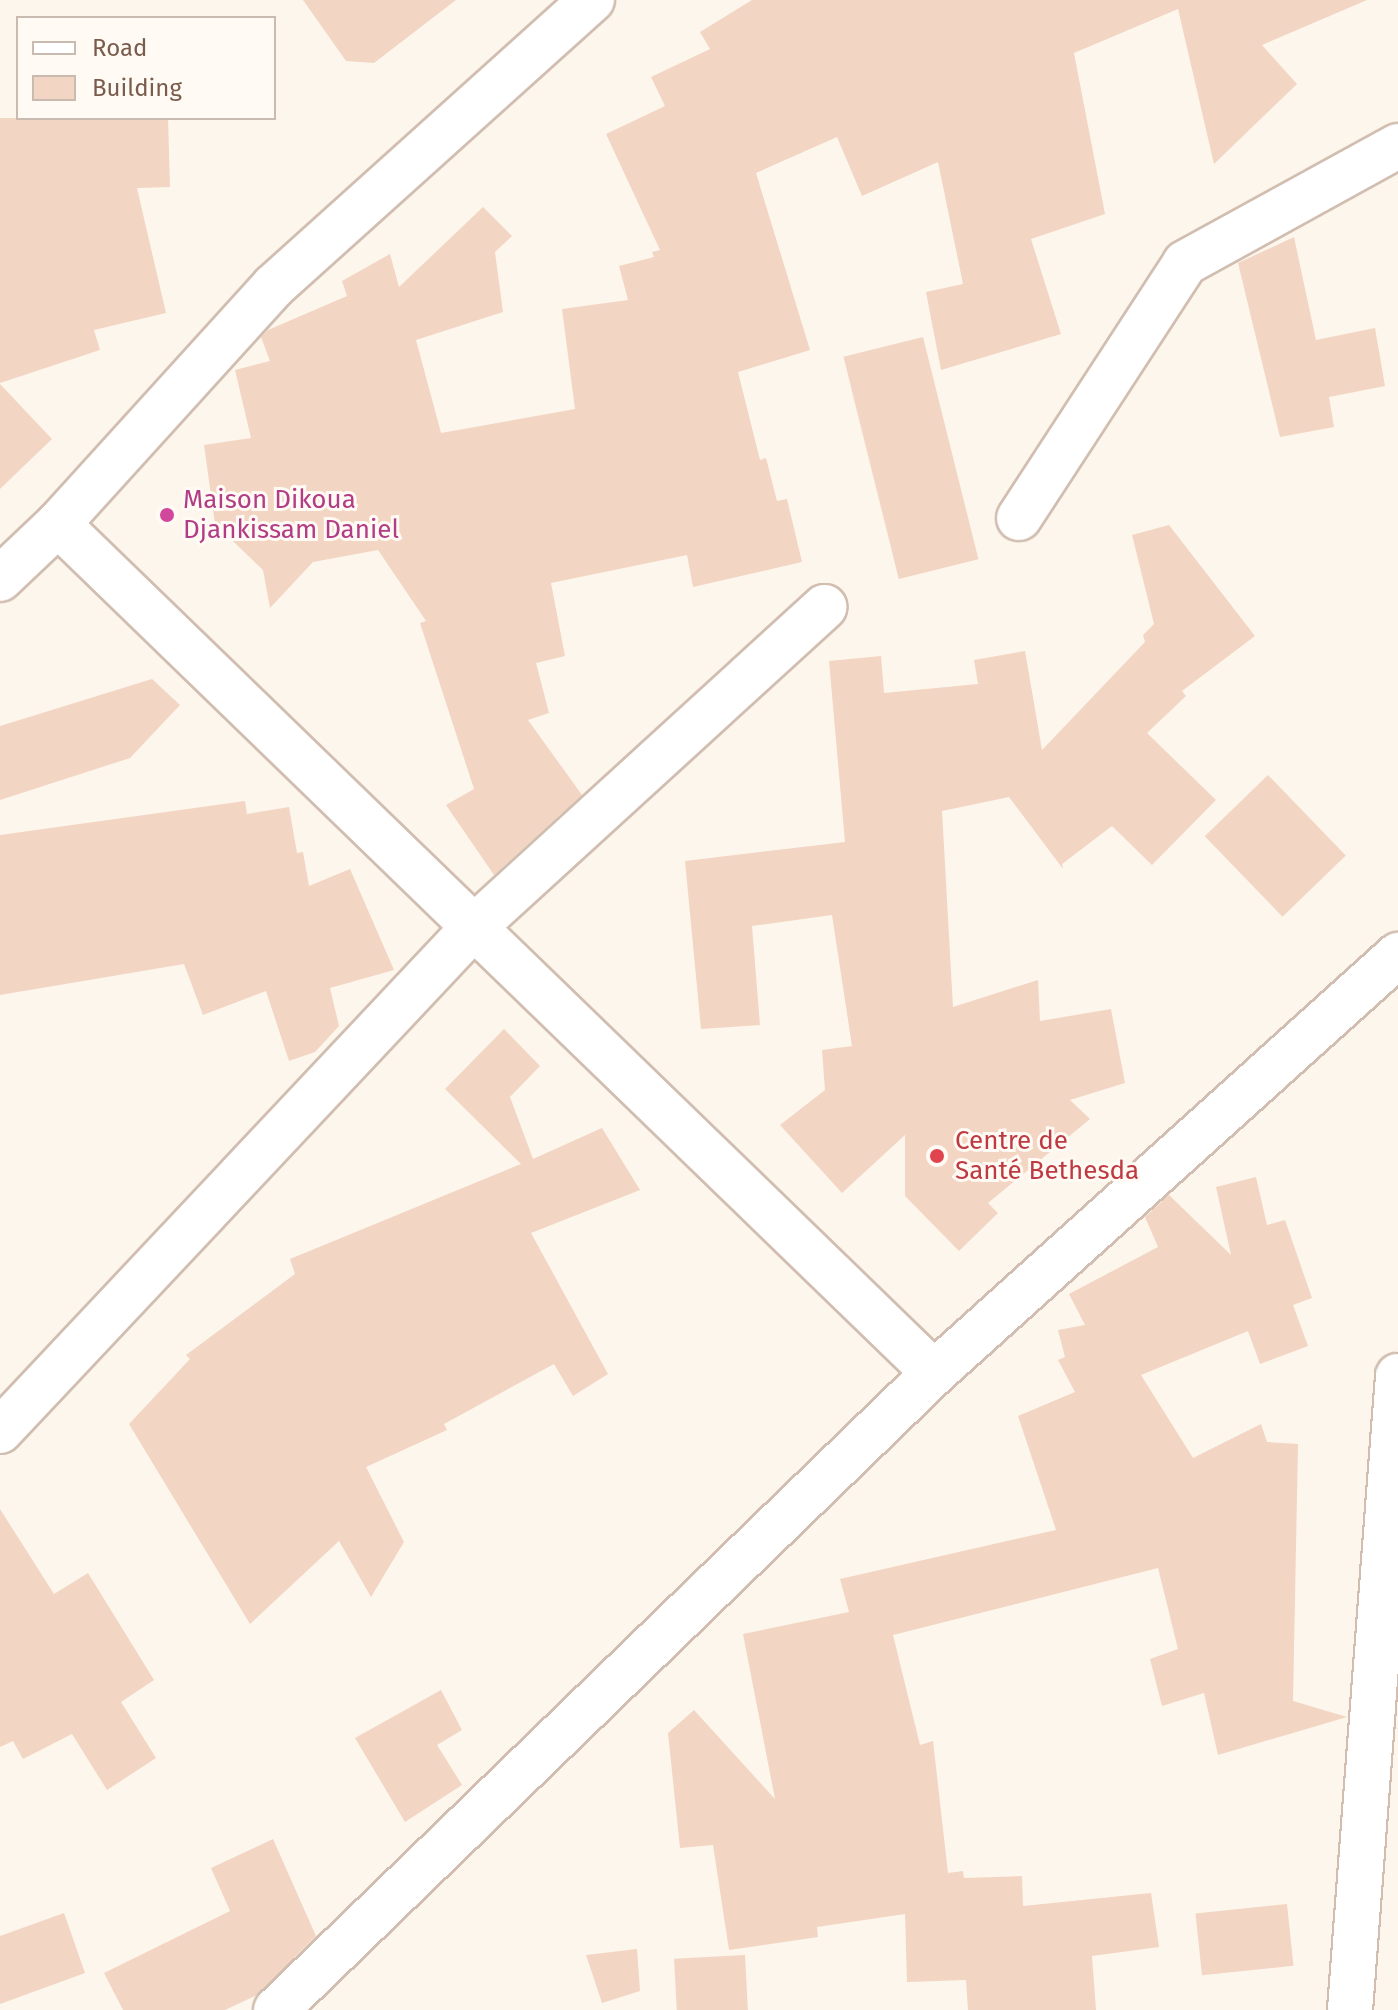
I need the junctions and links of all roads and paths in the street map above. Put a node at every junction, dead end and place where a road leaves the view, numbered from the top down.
1 (592, 0) edge
2 (1398, 146) edge
3 (1019, 518) dead end
4 (58, 524) junction
5 (0, 579) edge
6 (825, 607) dead end
7 (473, 928) junction
8 (1398, 955) edge
9 (934, 1373) junction
10 (1398, 1376) edge
11 (0, 1431) edge
12 (1393, 1502) edge
13 (276, 2010) edge
14 (1350, 2010) edge

1 - 4 street
2 - 3 street
4 - 5 street
4 - 7 street
6 - 7 street
7 - 9 street
7 - 11 street
8 - 9 street
9 - 13 street
10 - 12 street
12 - 14 street

